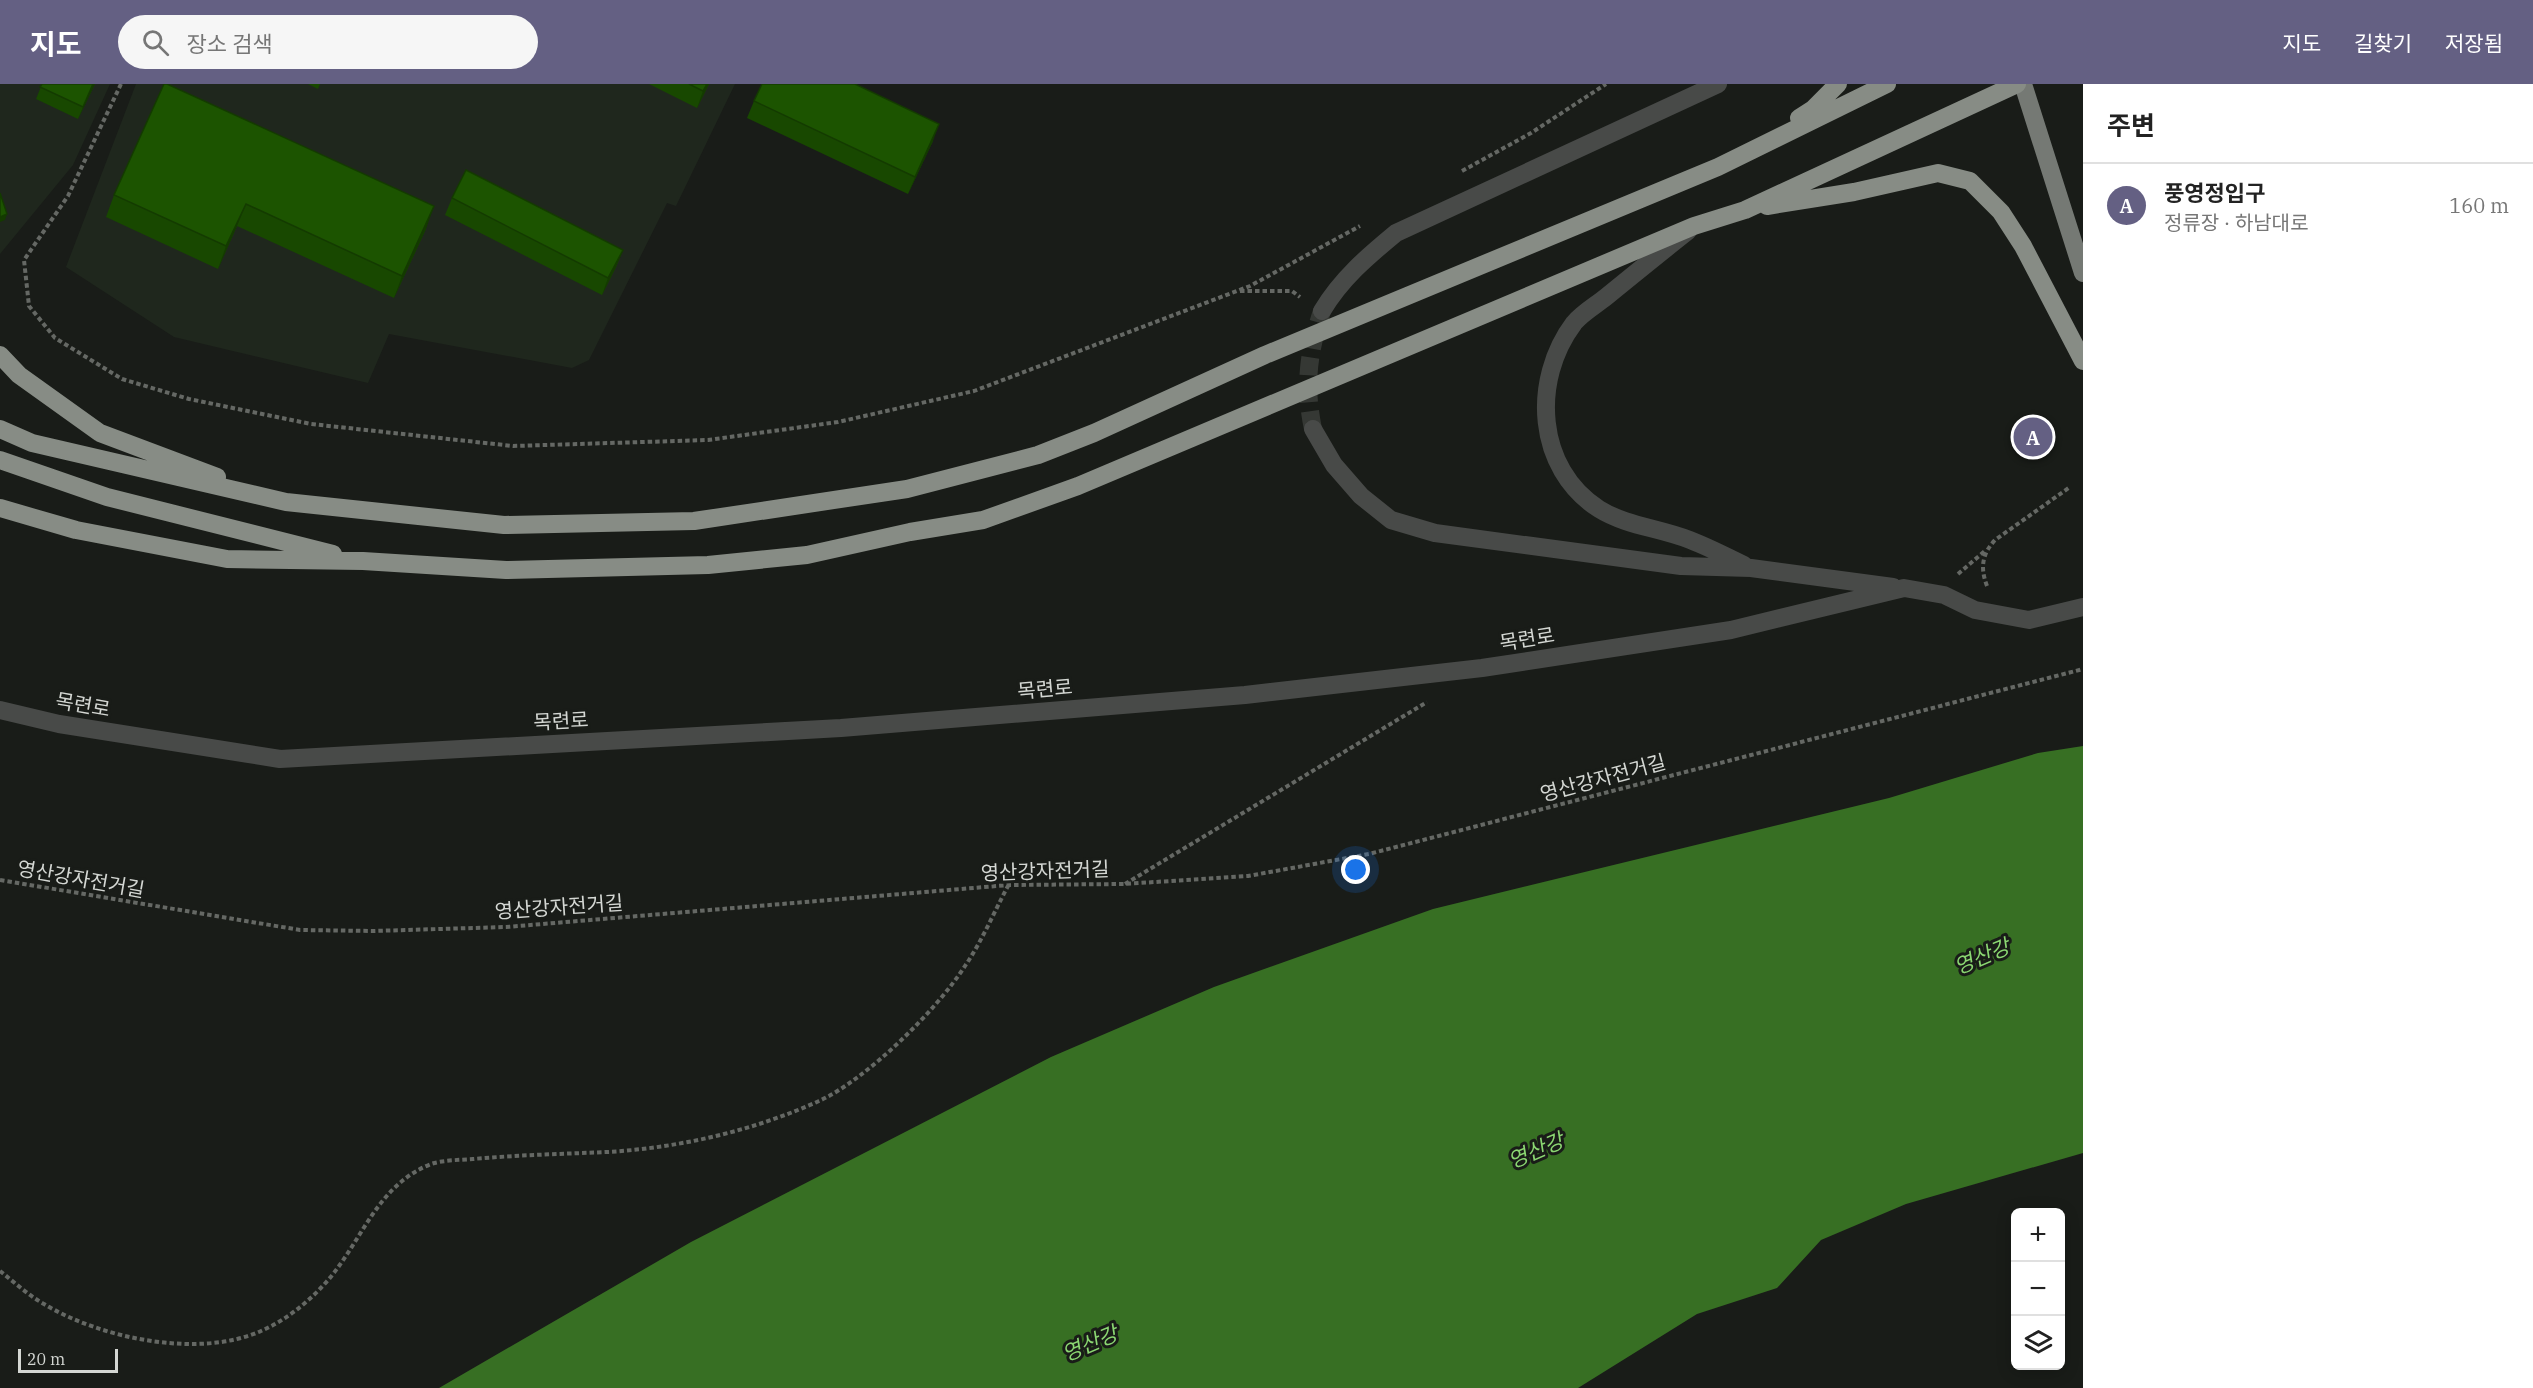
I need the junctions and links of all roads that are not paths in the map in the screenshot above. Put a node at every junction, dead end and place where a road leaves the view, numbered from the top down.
1 (1718, 84) edge
2 (1838, 84) edge
3 (1887, 84) edge
4 (2017, 84) edge
5 (2023, 84) edge
6 (1718, 167) junction
7 (1745, 210) junction
8 (1694, 226) junction
9 (2083, 273) edge
10 (1322, 311) tunnel mouth
11 (0, 356) edge
12 (2083, 361) edge
13 (0, 429) edge
14 (1313, 429) tunnel mouth
15 (0, 459) edge
16 (286, 502) junction
17 (0, 508) edge
18 (363, 561) junction
19 (1751, 568) junction
20 (1904, 588) junction
21 (2083, 607) edge
22 (0, 710) edge

1 - 10 street
2 - 6 highway
3 - 6 highway
4 - 7 highway
5 - 9 main road
6 - 16 highway
7 - 8 highway
7 - 12 highway
8 - 18 highway
8 - 19 street
11 - 16 highway
13 - 16 highway
14 - 19 street
15 - 18 highway
17 - 18 highway
19 - 20 street
20 - 21 street, 목련로
20 - 22 street, 목련로

